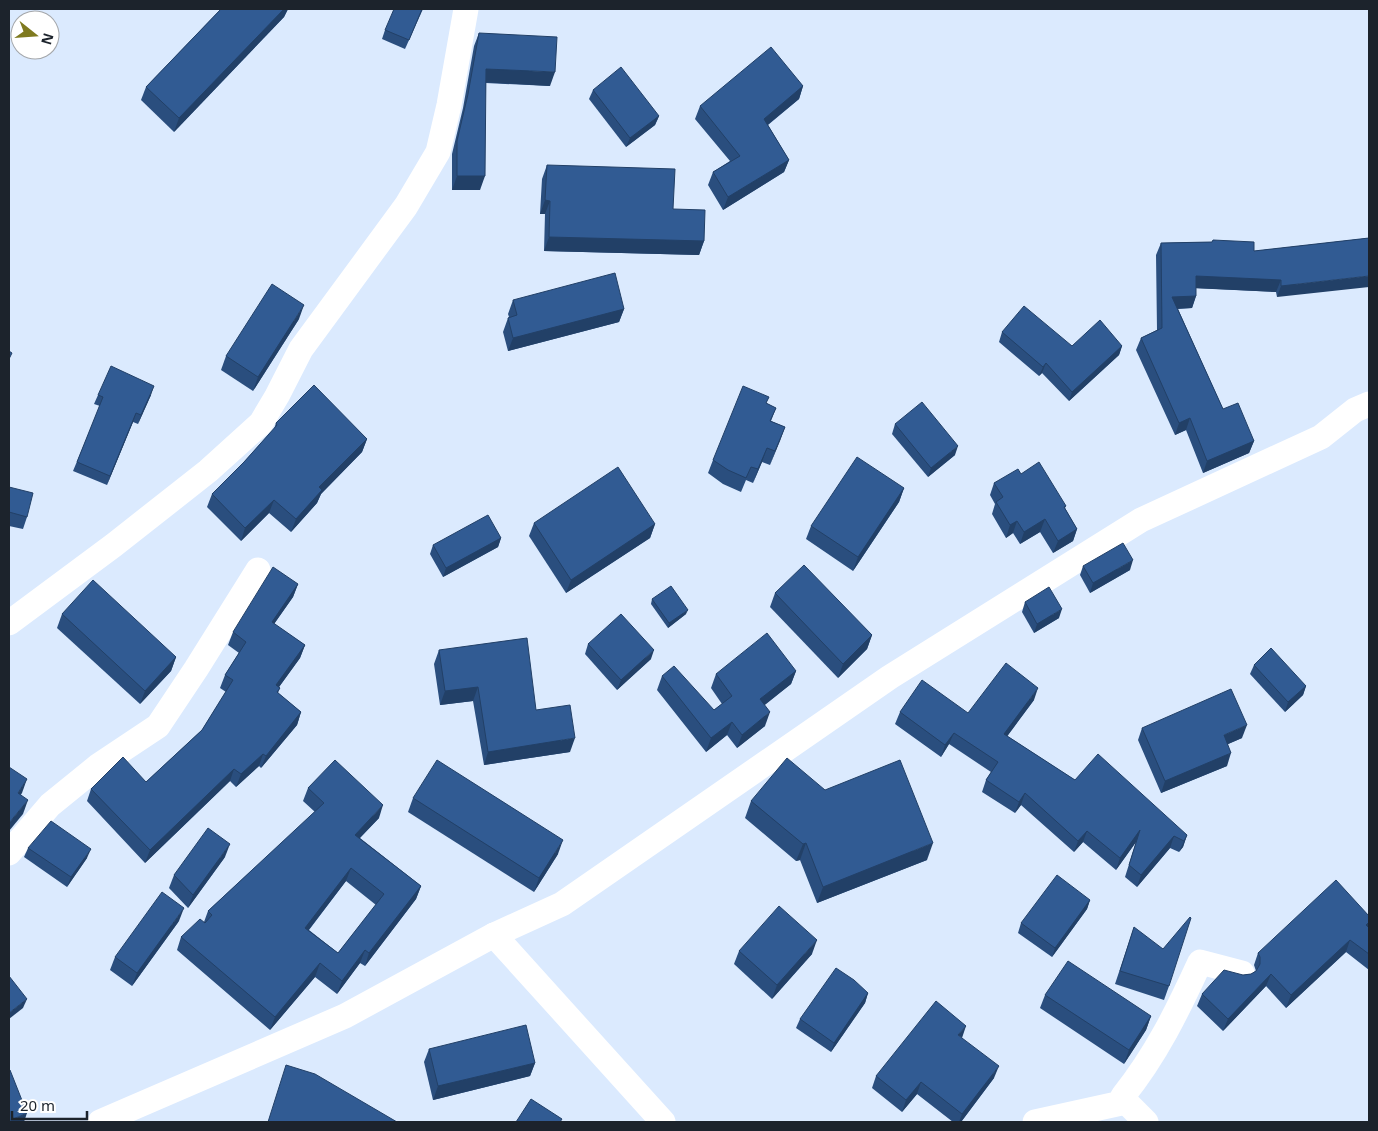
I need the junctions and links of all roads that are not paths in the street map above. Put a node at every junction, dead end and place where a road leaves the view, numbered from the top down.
1 (466, 9) edge
2 (1369, 404) edge
3 (258, 570) dead end
4 (9, 623) edge
5 (9, 853) edge
6 (494, 935) junction
7 (1242, 974) edge
8 (1126, 1102) junction
9 (100, 1122) edge
10 (663, 1122) edge
11 (1035, 1122) edge
12 (1146, 1122) edge

1 - 4 street
2 - 6 street
3 - 5 street
6 - 9 street
6 - 10 street
7 - 8 street
8 - 11 street
8 - 12 street

